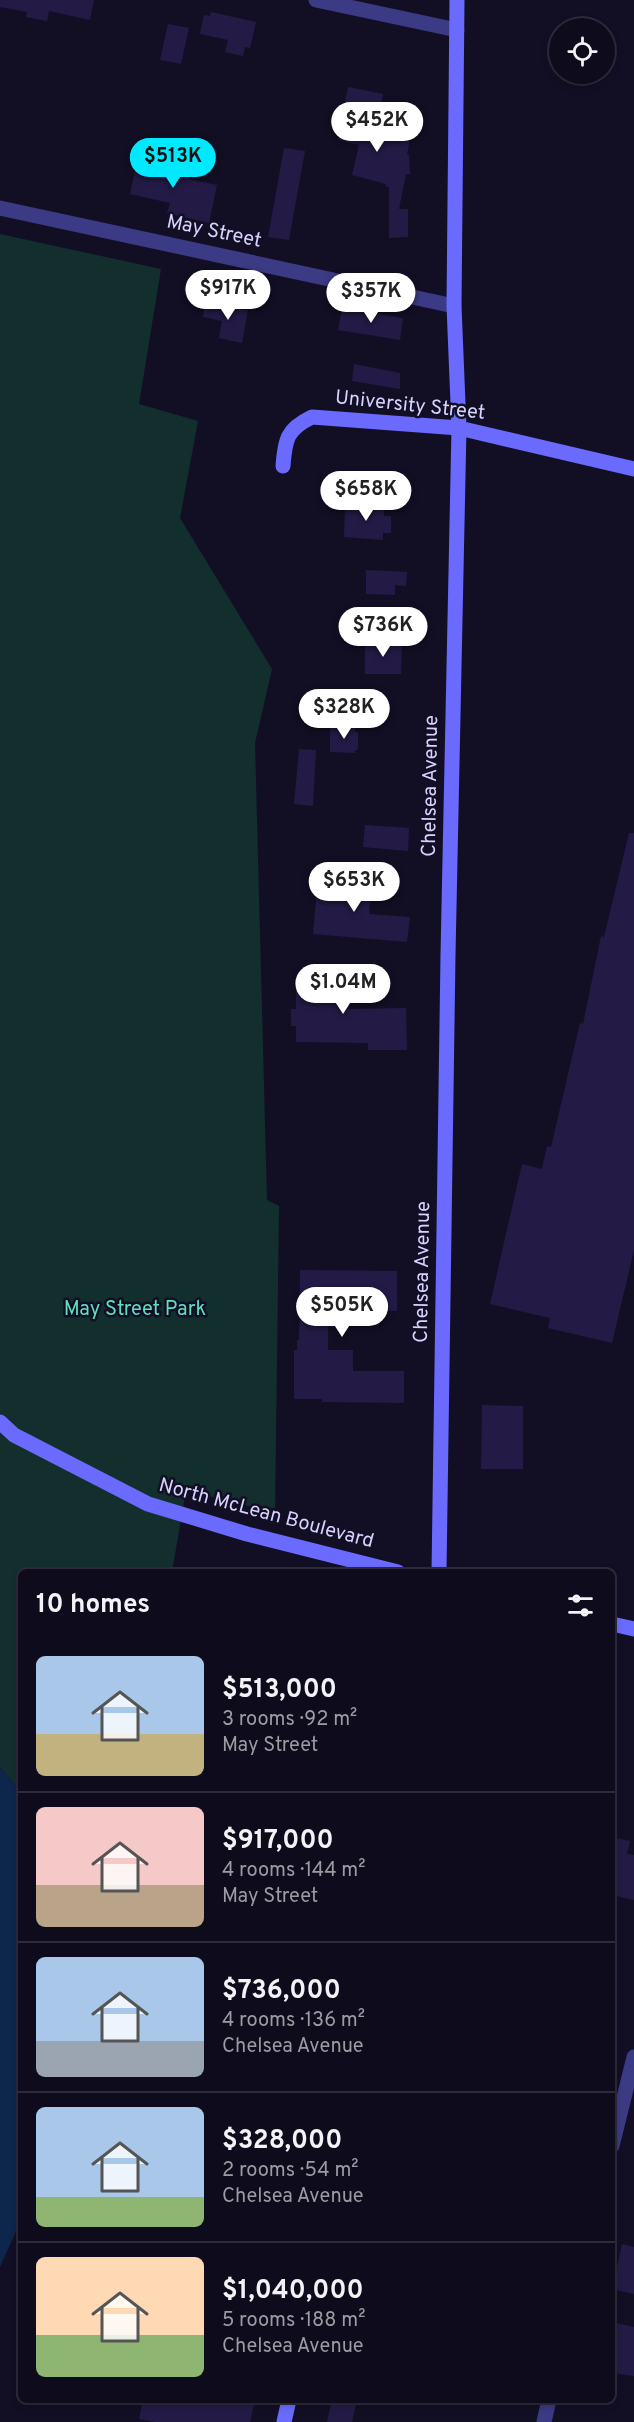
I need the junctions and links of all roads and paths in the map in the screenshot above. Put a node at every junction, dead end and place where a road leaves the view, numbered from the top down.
1 (316, 0) edge
2 (457, 0) edge
3 (457, 30) junction
4 (0, 207) edge
5 (454, 306) junction
6 (459, 428) junction
7 (283, 466) dead end
8 (634, 469) edge
9 (0, 1422) edge
10 (386, 1569) edge
11 (439, 1569) edge
12 (615, 1625) edge
13 (634, 1629) edge
14 (634, 2057) edge
15 (615, 2134) edge
16 (288, 2403) edge
17 (548, 2403) edge
18 (284, 2422) edge
19 (544, 2422) edge

1 - 3 street
2 - 3 main road, Chelsea Avenue
3 - 5 main road, Chelsea Avenue
4 - 5 street, May Street
5 - 6 main road, Chelsea Avenue
6 - 7 main road, University Street
6 - 8 main road, University Street
6 - 11 main road, Chelsea Avenue
9 - 10 main road, North McLean Boulevard
12 - 13 main road
14 - 15 street
16 - 18 main road
17 - 19 street

